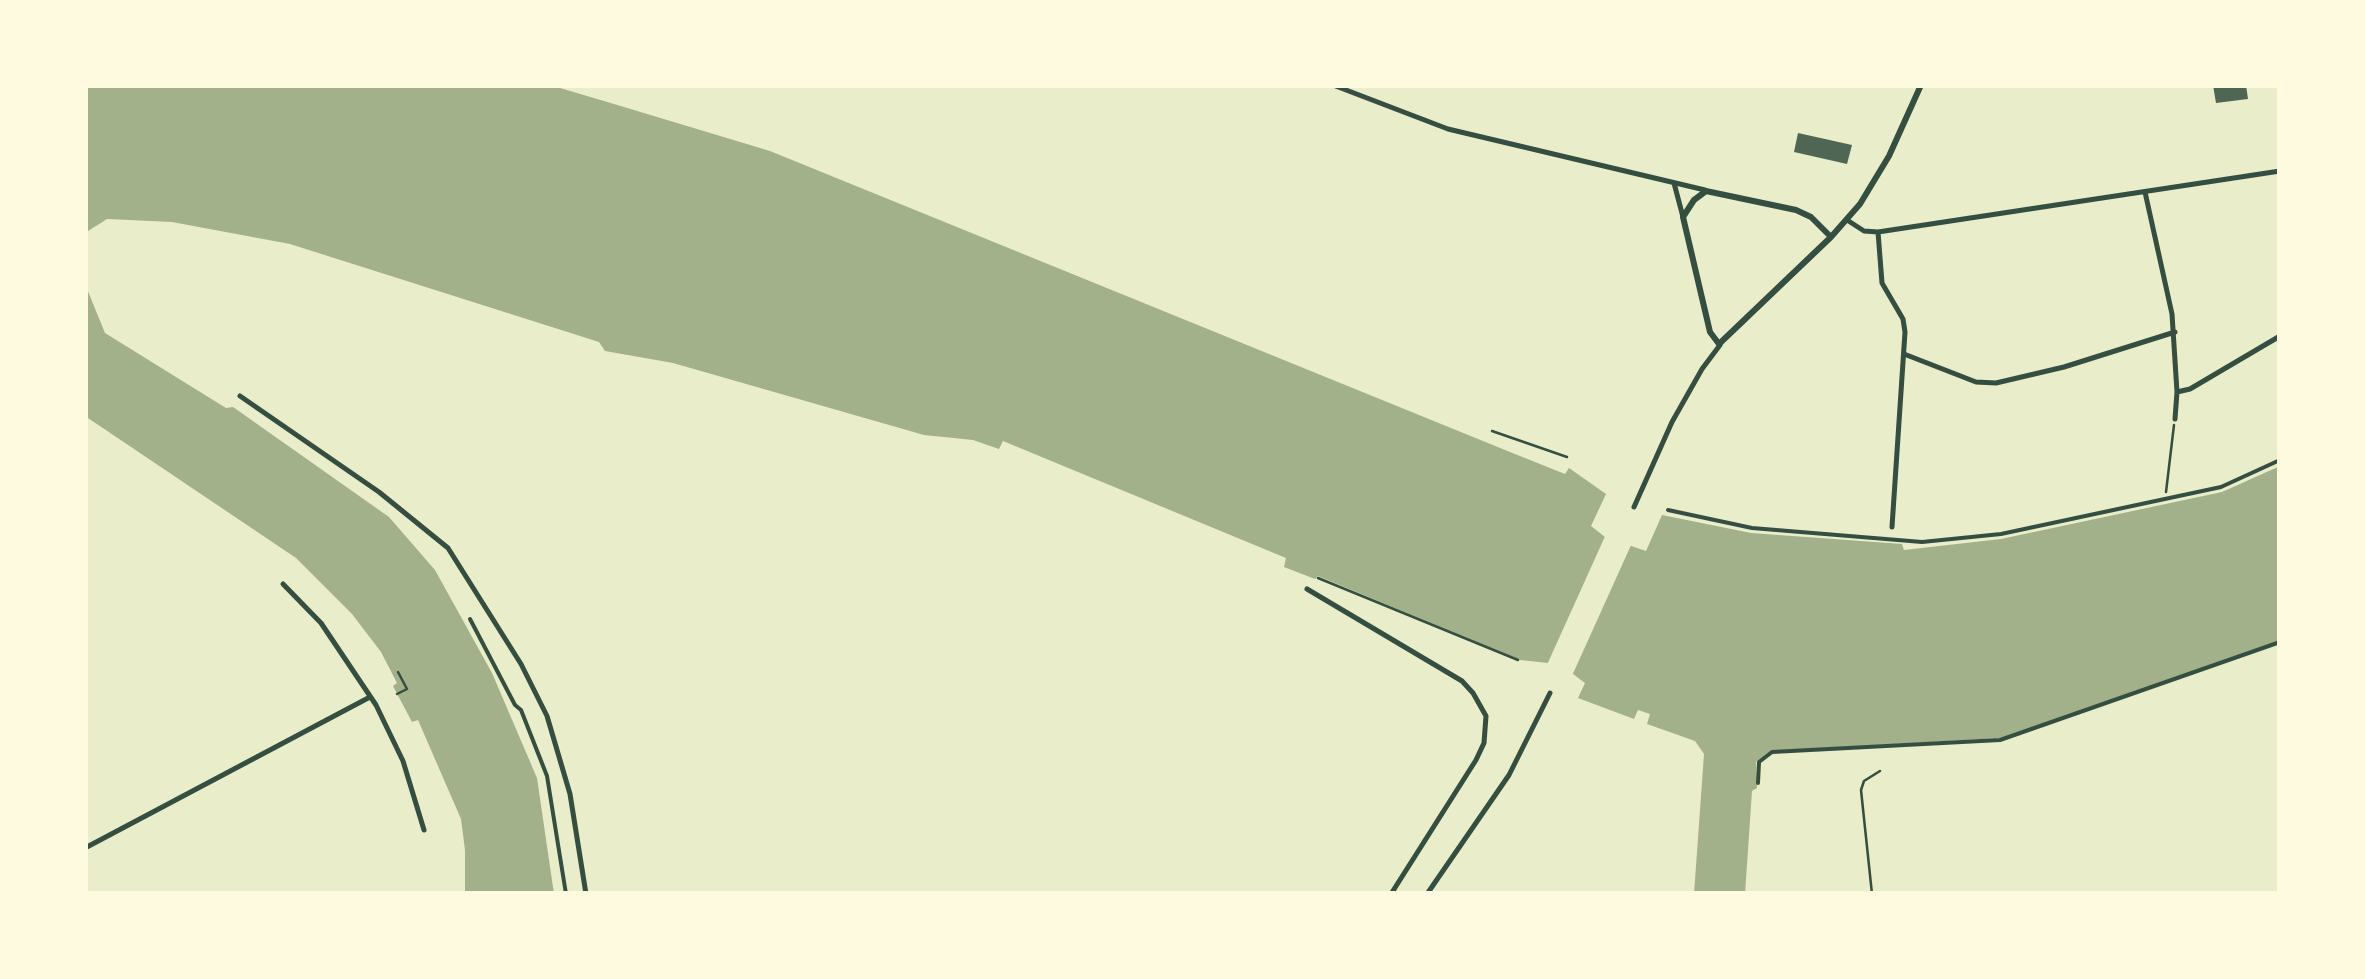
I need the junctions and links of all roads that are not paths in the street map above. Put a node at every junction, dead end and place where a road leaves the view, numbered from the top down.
1 (1333, 85) edge
2 (1921, 85) edge
3 (2280, 171) edge
4 (1674, 183) junction
5 (1706, 190) junction
6 (2145, 192) junction
7 (1682, 217) junction
8 (1847, 220) junction
9 (1878, 232) junction
10 (1830, 237) junction
11 (2175, 332) junction
12 (2280, 336) edge
13 (1720, 345) junction
14 (1904, 354) junction
15 (2177, 392) junction
16 (240, 396) dead end
17 (2175, 419) road end
18 (2280, 460) edge
19 (1634, 506) dead end
20 (1668, 510) dead end
21 (1892, 527) dead end
22 (284, 584) dead end
23 (1307, 590) dead end
24 (470, 618) dead end
25 (2280, 642) edge
26 (1550, 693) dead end
27 (370, 696) junction
28 (1880, 772) dead end
29 (1758, 783) dead end
30 (424, 830) dead end
31 (85, 848) edge
32 (566, 894) edge
33 (586, 894) edge
34 (1390, 894) edge
35 (1427, 894) edge
36 (1872, 894) edge

1 - 4 street
2 - 8 street
3 - 6 street
4 - 5 street
4 - 7 street
5 - 7 street
5 - 10 street
6 - 9 street
6 - 11 street
7 - 13 street
8 - 9 street
8 - 10 street
9 - 14 street
10 - 13 street
11 - 14 street
11 - 15 street
12 - 15 street
13 - 19 street
14 - 21 street
15 - 17 street
16 - 33 street
18 - 20 street
22 - 27 street
23 - 34 street
24 - 32 street
25 - 29 street
26 - 35 street
27 - 30 street
27 - 31 street
28 - 36 lane

